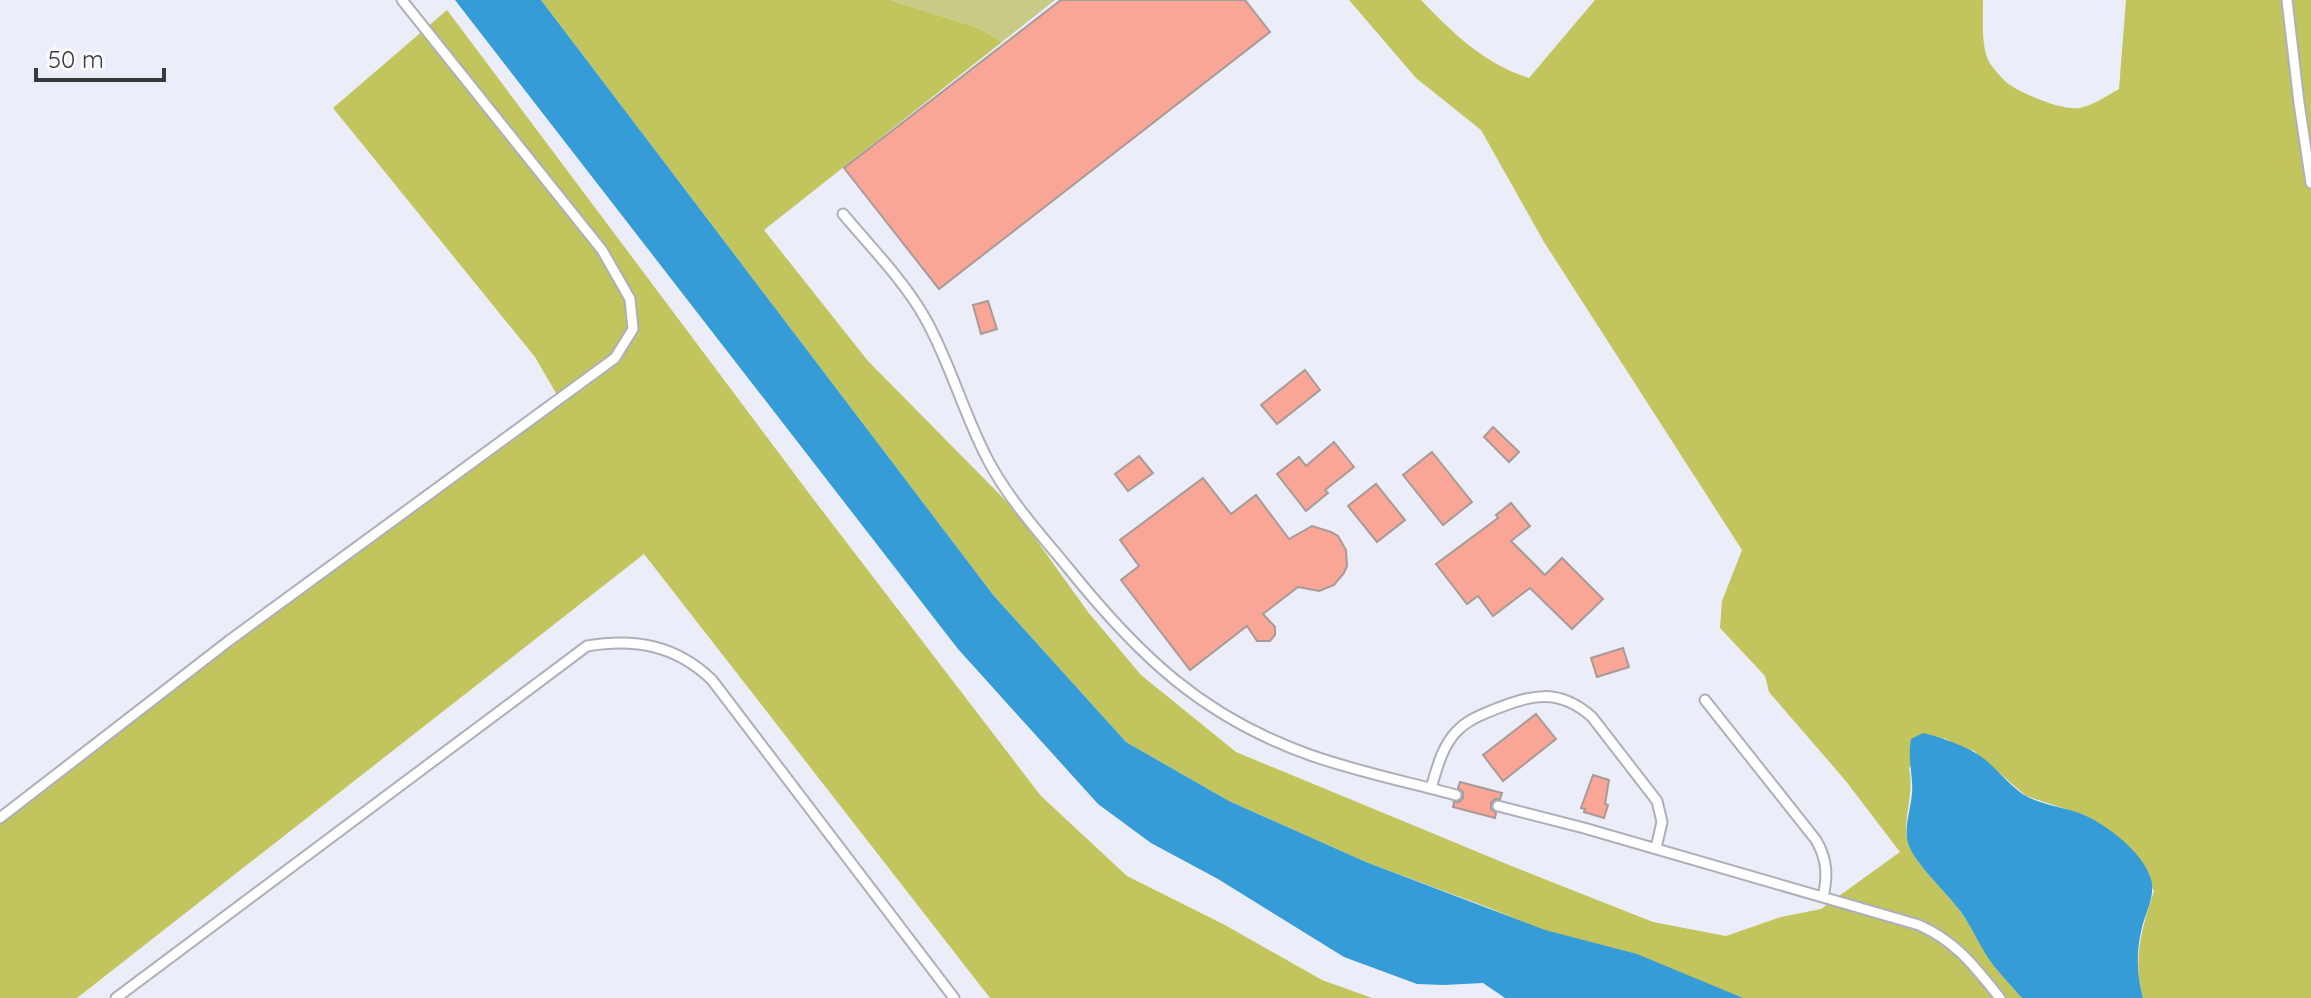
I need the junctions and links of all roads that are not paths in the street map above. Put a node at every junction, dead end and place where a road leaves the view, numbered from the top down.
1 (402, 0) edge
2 (2287, 0) edge
3 (2311, 183) edge
4 (843, 214) dead end
5 (1705, 700) dead end
6 (1431, 788) junction
7 (1456, 795) dead end
8 (1498, 806) dead end
9 (0, 818) edge
10 (1656, 848) junction
11 (1823, 897) junction
12 (116, 998) edge
13 (954, 998) edge
14 (2000, 998) edge

1 - 9 lane
2 - 3 lane
4 - 6 lane
5 - 11 lane
6 - 7 lane
6 - 10 lane
8 - 10 lane
10 - 11 lane
11 - 14 lane
12 - 13 lane

